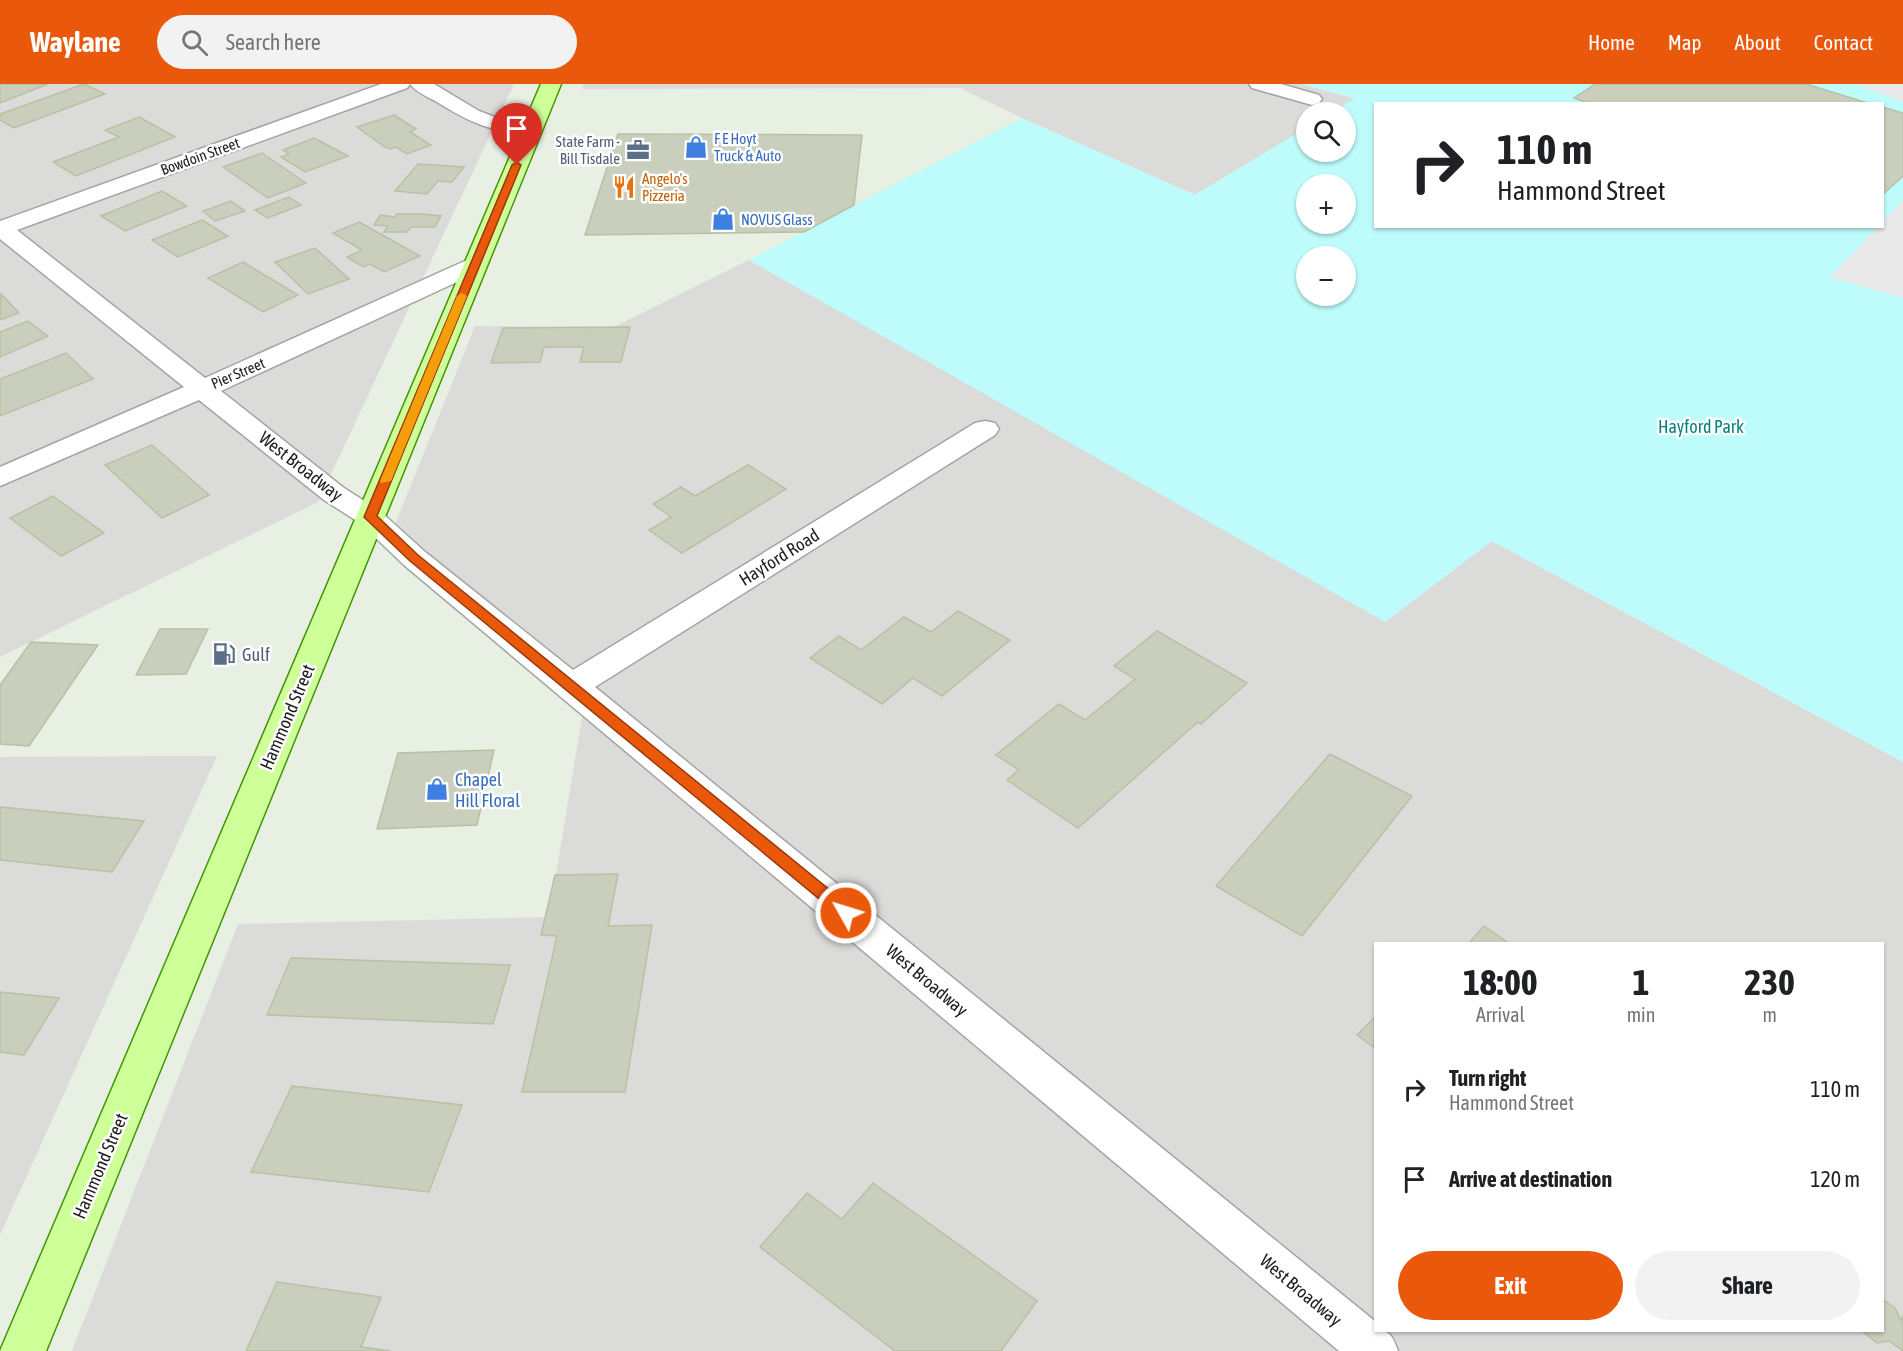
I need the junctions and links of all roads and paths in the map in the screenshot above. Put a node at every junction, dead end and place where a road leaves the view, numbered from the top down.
1 (400, 84) edge
2 (420, 84) edge
3 (551, 84) edge
4 (1259, 84) edge
5 (1312, 99) dead end
6 (534, 125) junction
7 (0, 228) edge
8 (476, 265) junction
9 (203, 388) junction
10 (985, 429) dead end
11 (0, 477) edge
12 (370, 517) junction
13 (572, 686) junction
14 (23, 1351) edge
15 (1375, 1351) edge

1 - 7 street, Bowdoin Street
2 - 6 street
3 - 6 main road, Hammond Street
4 - 5 street
6 - 8 main road, Hammond Street
7 - 9 street, West Broadway
8 - 9 street, Pier Street
8 - 12 main road, Hammond Street
9 - 11 street, Pier Street
9 - 12 street, West Broadway
10 - 13 street, Hayford Road
12 - 13 street, West Broadway
12 - 14 main road, Hammond Street
13 - 15 street, West Broadway

